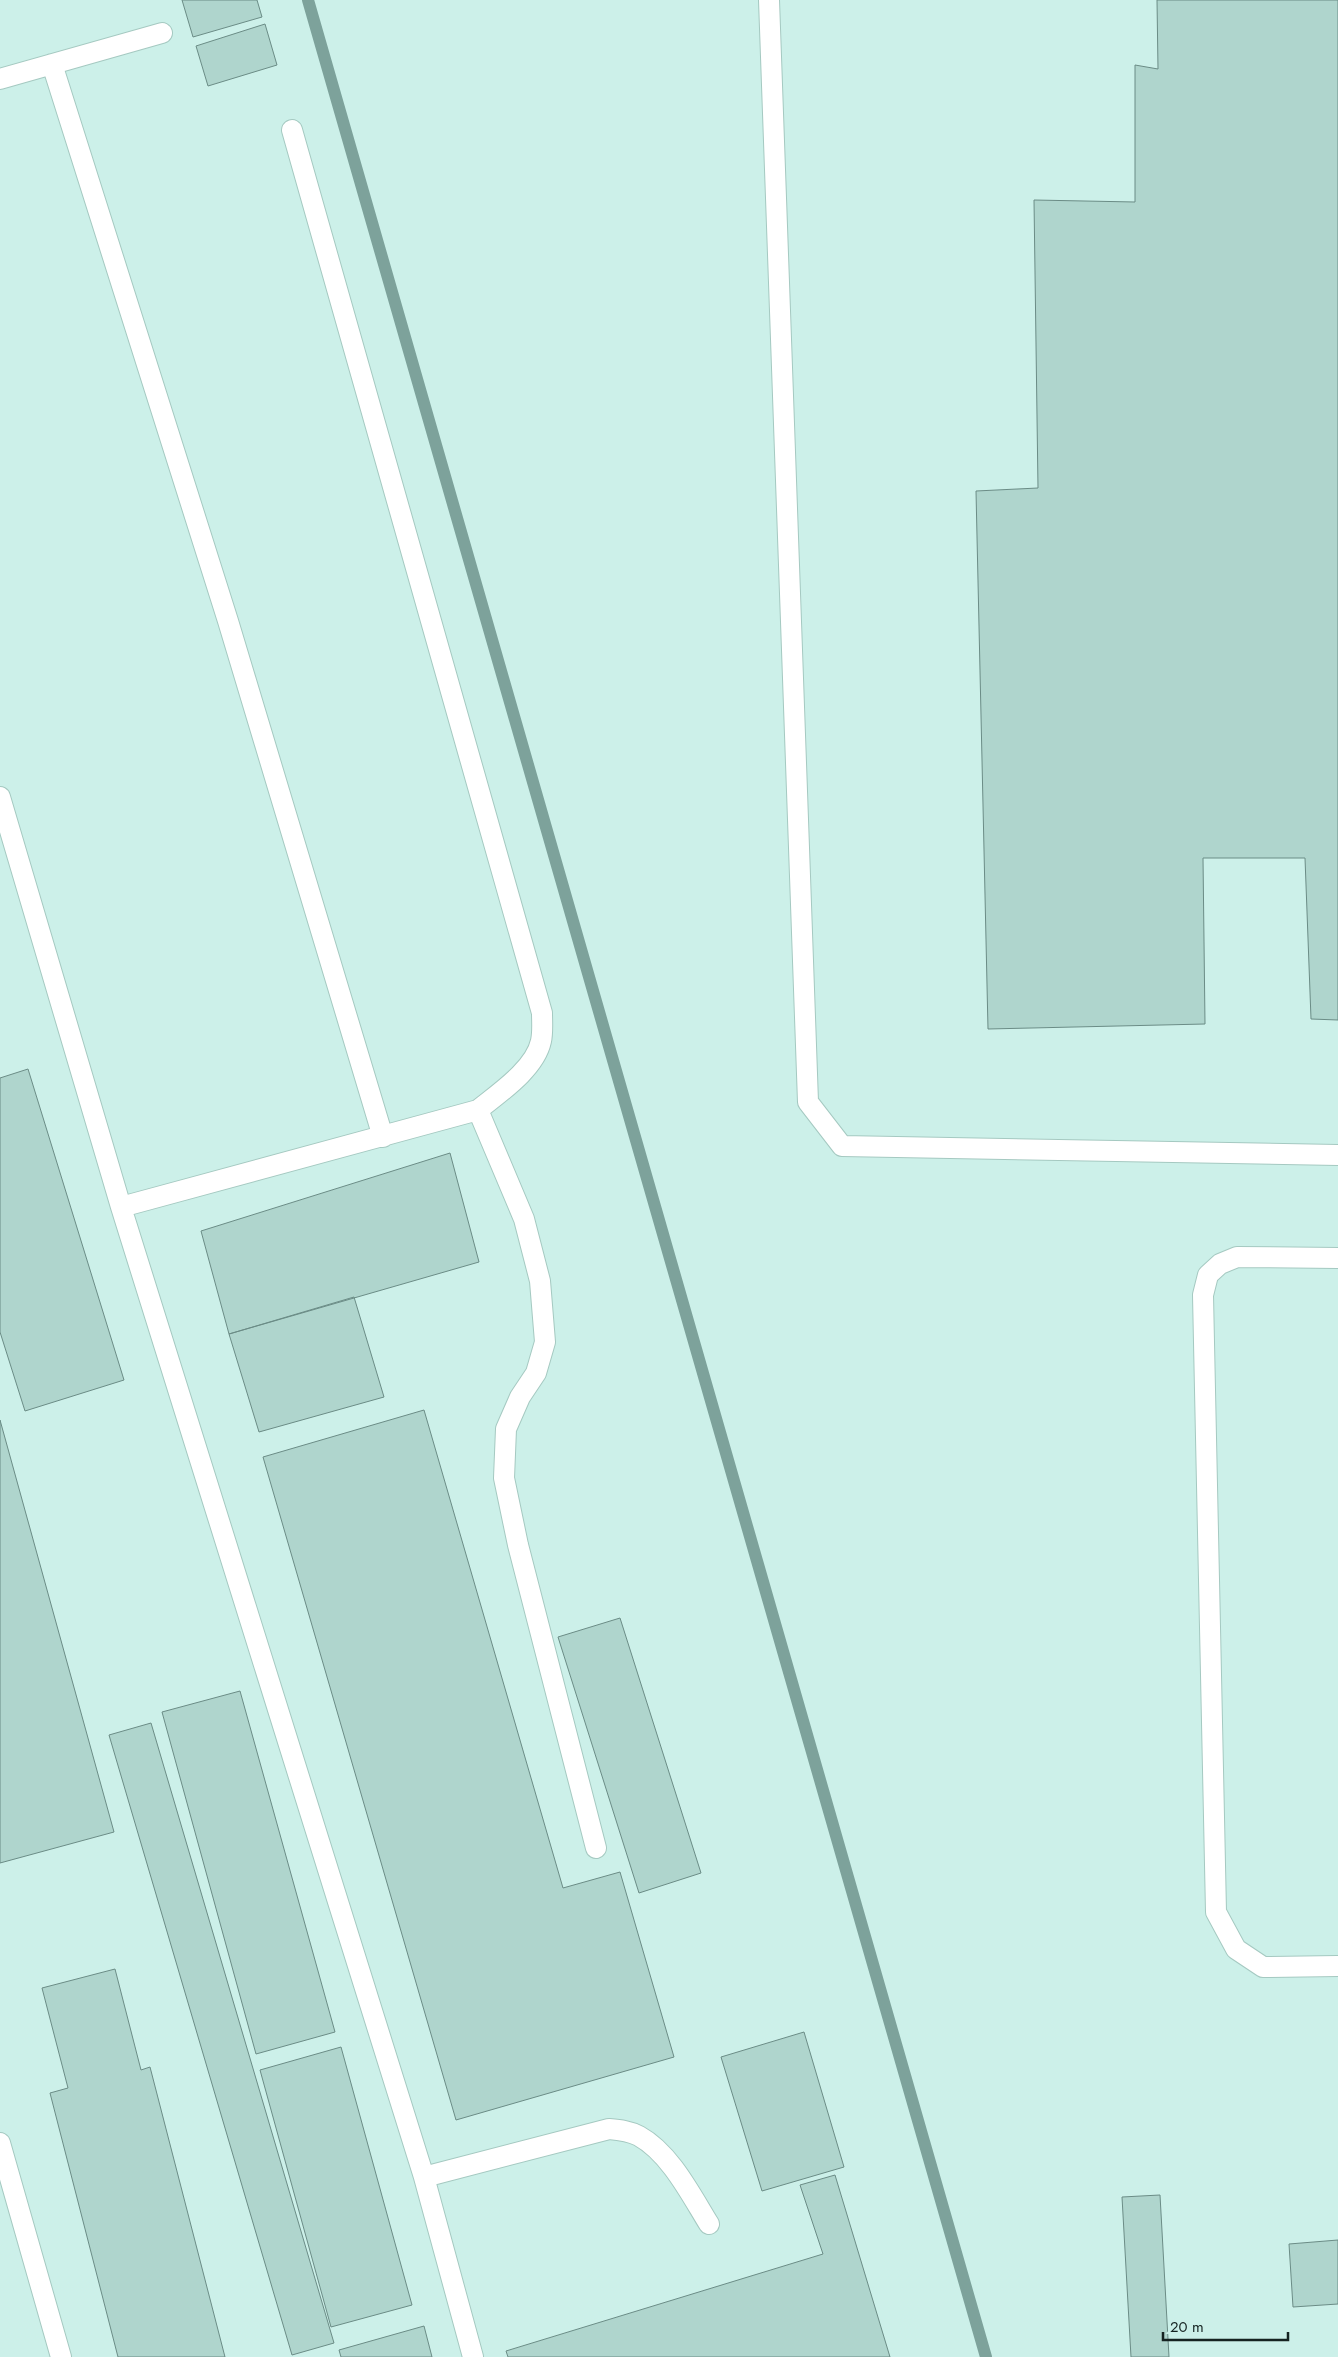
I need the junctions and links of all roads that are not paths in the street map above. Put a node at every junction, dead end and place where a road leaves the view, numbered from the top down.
1 (769, 0) edge
2 (162, 33) dead end
3 (52, 64) junction
4 (0, 79) edge
5 (292, 130) dead end
6 (0, 797) edge
7 (478, 1110) junction
8 (383, 1137) junction
9 (1338, 1155) edge
10 (121, 1207) junction
11 (1338, 1258) edge
12 (596, 1848) dead end
13 (1338, 1966) edge
14 (0, 2143) edge
15 (424, 2177) junction
16 (709, 2224) dead end
17 (61, 2357) edge
18 (473, 2357) edge

1 - 9 lane
2 - 3 lane
3 - 4 lane
3 - 8 lane
5 - 7 lane
6 - 10 lane
7 - 8 lane
7 - 12 lane
8 - 10 lane
10 - 15 lane
11 - 13 lane
14 - 17 lane
15 - 16 lane
15 - 18 lane

